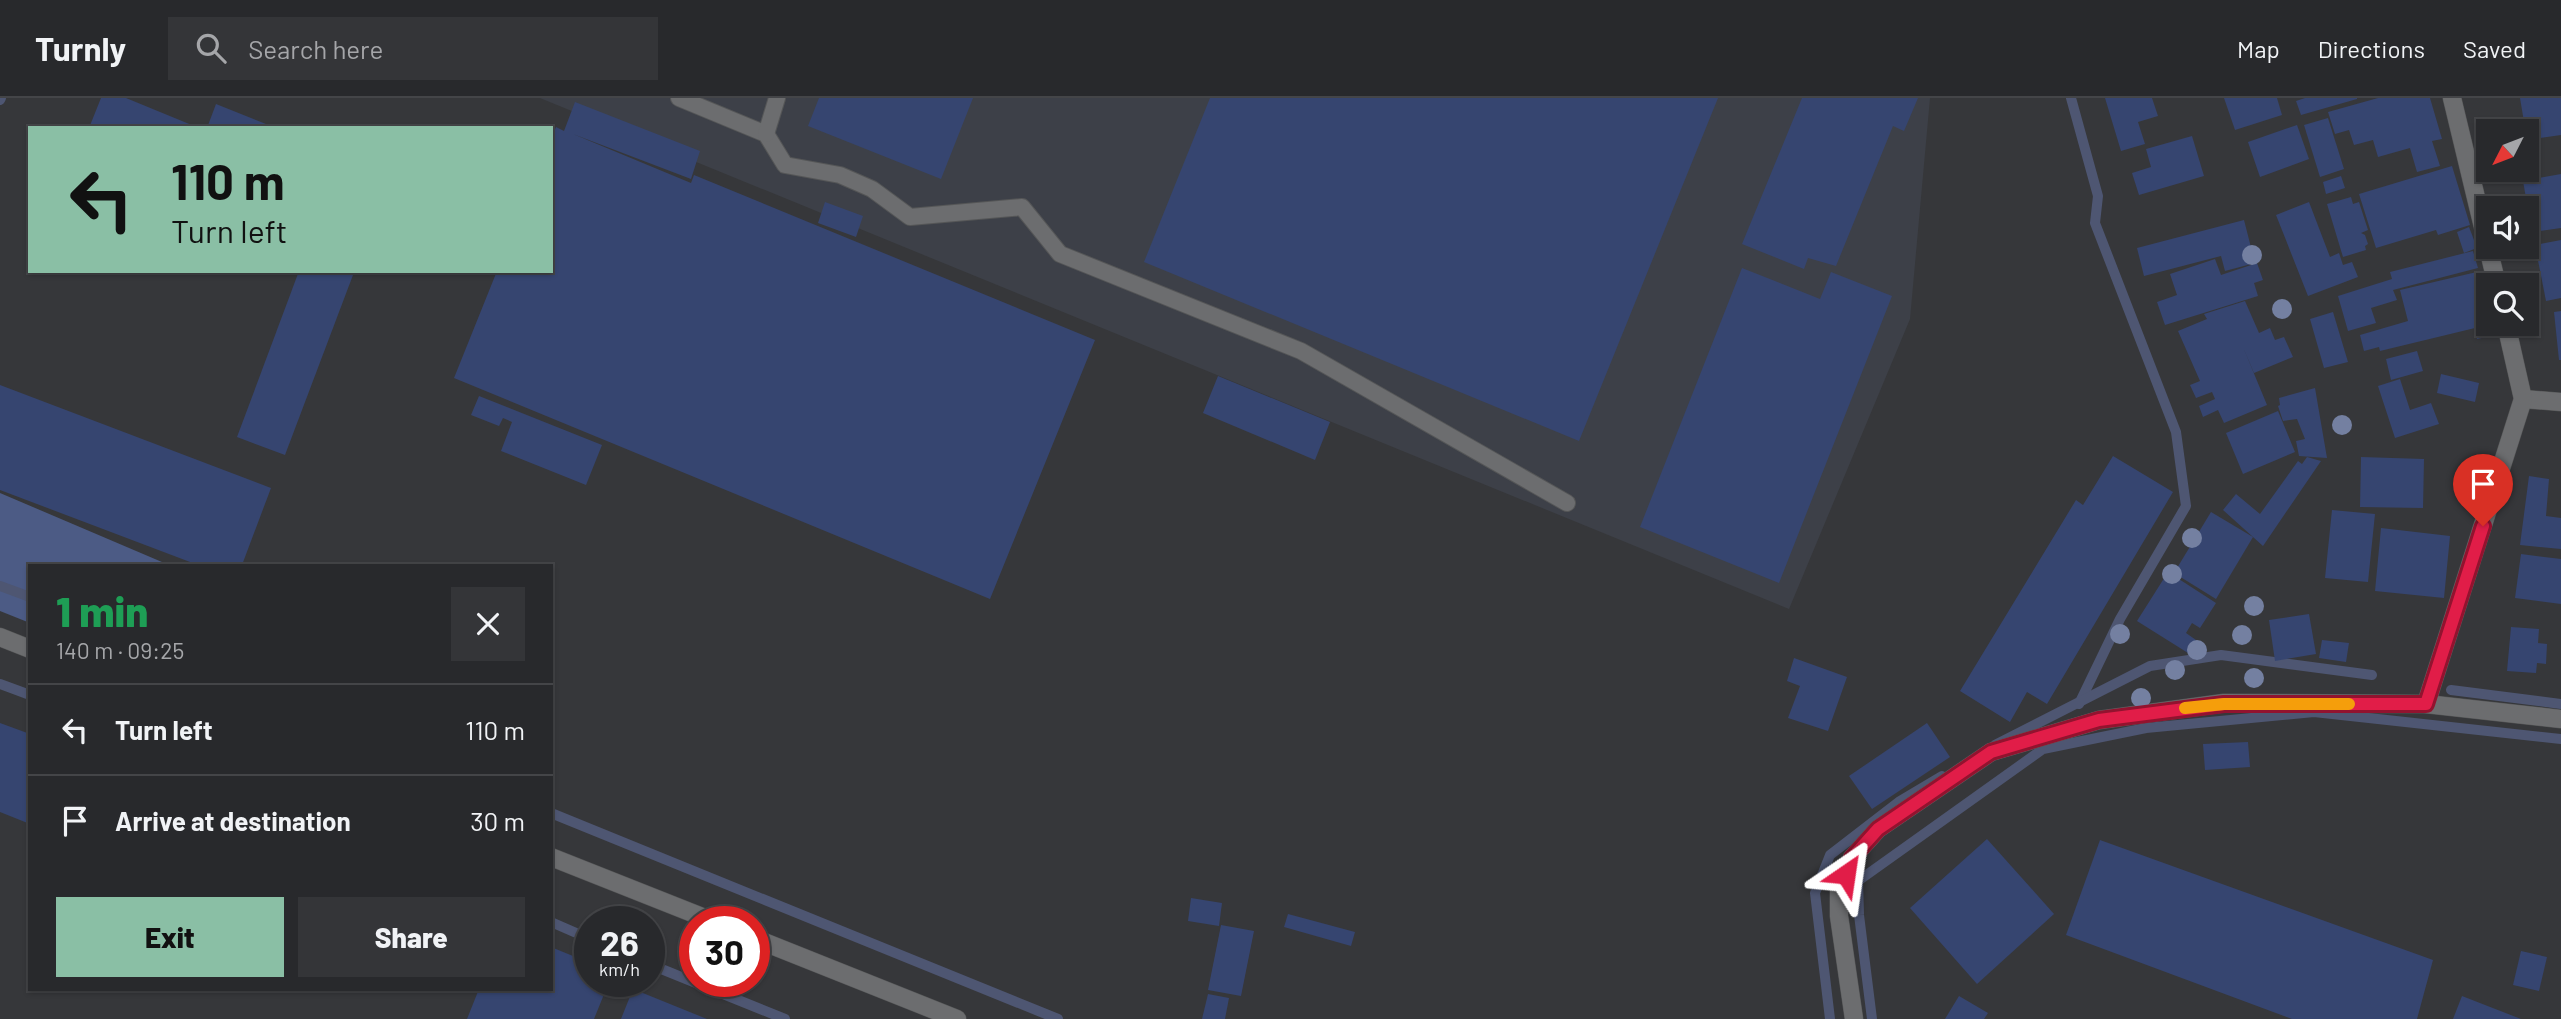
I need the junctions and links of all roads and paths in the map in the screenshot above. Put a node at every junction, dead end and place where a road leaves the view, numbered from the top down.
1 (679, 98) edge
2 (778, 98) edge
3 (2452, 98) edge
4 (766, 134) junction
5 (2494, 273) edge
6 (2508, 336) edge
7 (2523, 399) junction
8 (2561, 402) edge
9 (1567, 503) dead end
10 (0, 637) edge
11 (28, 648) edge
12 (2426, 704) junction
13 (2561, 719) edge
14 (553, 858) edge
15 (679, 908) edge
16 (770, 944) edge
17 (957, 1019) edge
18 (1854, 1019) edge

1 - 4 lane
2 - 4 lane
3 - 5 street
4 - 9 lane
6 - 7 street
7 - 8 street
7 - 12 street
10 - 11 street
12 - 13 street
12 - 18 street
14 - 15 street
16 - 17 street

